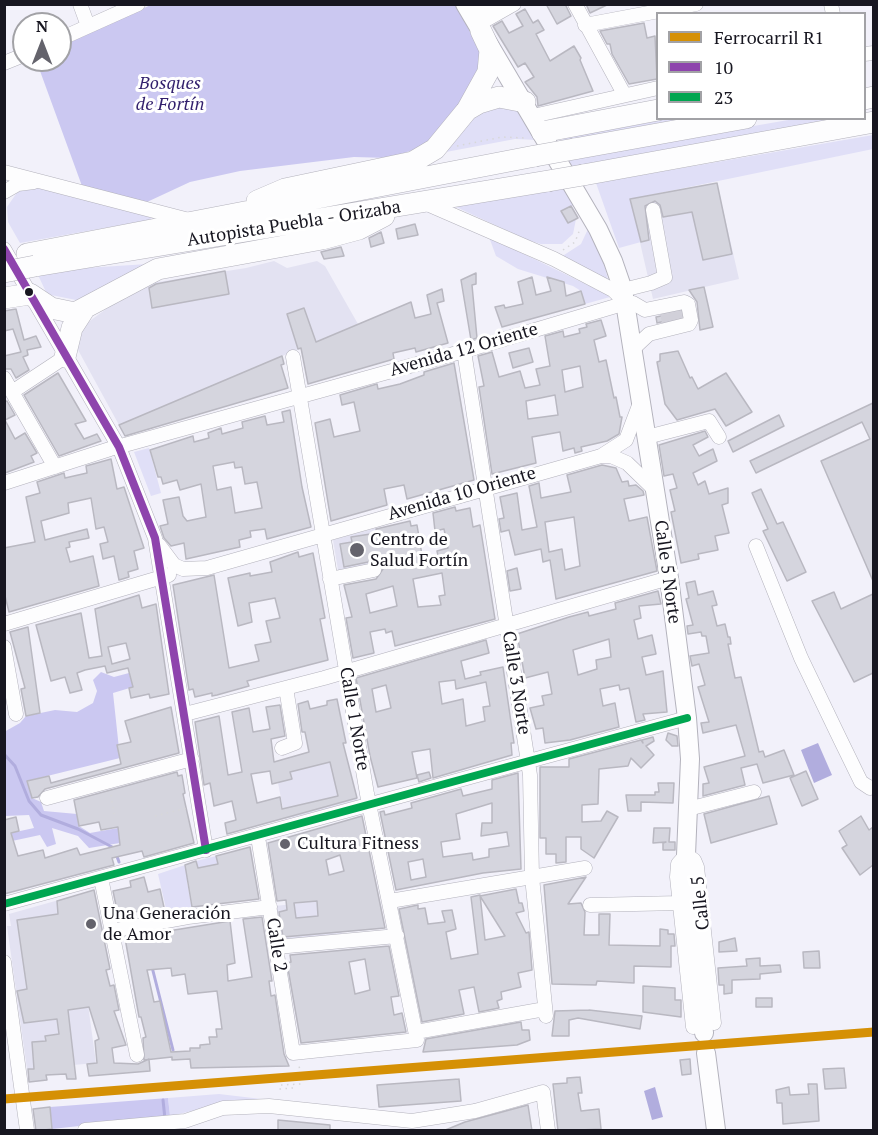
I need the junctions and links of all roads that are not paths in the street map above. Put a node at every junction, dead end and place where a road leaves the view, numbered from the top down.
1 (80, 4) edge
2 (138, 4) edge
3 (492, 4) edge
4 (514, 4) edge
5 (575, 4) edge
6 (696, 4) edge
7 (474, 19) edge
8 (585, 25) junction
9 (88, 26) junction
10 (72, 33) edge
11 (656, 88) edge
12 (624, 94) junction
13 (467, 110) junction
14 (656, 110) edge
15 (735, 120) edge
16 (531, 122) junction
17 (873, 122) edge
18 (4, 172) edge
19 (36, 182) junction
20 (4, 192) edge
21 (413, 204) junction
22 (653, 210) dead end
23 (224, 217) junction
24 (194, 222) junction
25 (4, 249) edge
26 (4, 258) edge
27 (31, 260) junction
28 (4, 272) edge
29 (30, 294) junction
30 (625, 297) junction
31 (4, 298) edge
32 (83, 310) junction
33 (633, 349) junction
34 (464, 351) junction
35 (66, 357) junction
36 (292, 357) dead end
37 (4, 378) edge
38 (12, 392) junction
39 (301, 396) junction
40 (641, 401) junction
41 (647, 437) junction
42 (719, 437) dead end
43 (120, 447) junction
44 (601, 456) junction
45 (55, 467) junction
46 (4, 483) edge
47 (485, 487) junction
48 (655, 490) junction
49 (323, 533) junction
50 (155, 538) junction
51 (756, 546) dead end
52 (183, 569) junction
53 (374, 570) dead end
54 (162, 578) junction
55 (669, 578) junction
56 (330, 579) junction
57 (5, 623) edge
58 (506, 626) junction
59 (4, 647) edge
60 (345, 671) junction
61 (286, 688) junction
62 (16, 714) dead end
63 (185, 714) junction
64 (687, 718) junction
65 (282, 748) dead end
66 (192, 759) junction
67 (528, 762) junction
68 (873, 787) edge
69 (754, 792) dead end
70 (47, 798) dead end
71 (370, 806) junction
72 (688, 809) junction
73 (258, 837) junction
74 (207, 850) junction
75 (686, 855) junction
76 (585, 868) dead end
77 (532, 877) junction
78 (108, 881) junction
79 (390, 901) junction
80 (680, 903) junction
81 (4, 904) edge
82 (590, 905) dead end
83 (270, 907) junction
84 (111, 931) junction
85 (397, 936) junction
86 (277, 947) junction
87 (4, 962) edge
88 (703, 1028) joint
89 (417, 1036) junction
90 (706, 1053) dead end
91 (137, 1055) dead end
92 (11, 1062) edge
93 (197, 1125) edge
94 (403, 1126) edge
95 (27, 1131) edge
96 (85, 1131) edge
97 (548, 1131) edge
98 (716, 1131) edge

1 - 9 street
2 - 9 street
3 - 7 street
4 - 7 street
5 - 8 street
6 - 8 street
7 - 13 highway
7 - 16 main road, Calle 5 Norte
8 - 12 street
9 - 10 street
11 - 12 street
12 - 16 street
13 - 16 highway
13 - 23 highway
14 - 16 highway
15 - 23 highway, Autopista Puebla - Orizaba, bridge
16 - 30 main road, Calle 5 Norte
17 - 21 highway, Autopista Puebla - Orizaba, bridge
18 - 19 street
19 - 20 street
19 - 24 street
21 - 27 highway, Autopista Puebla - Orizaba
21 - 30 street
21 - 32 highway
22 - 30 street, Avenida 12 Oriente
23 - 24 highway, Autopista Puebla - Orizaba
24 - 27 highway, Autopista Puebla - Orizaba
25 - 29 street
26 - 27 highway, Autopista Puebla - Orizaba
27 - 28 highway, Autopista Puebla - Orizaba, bridge
29 - 31 highway
29 - 32 highway
29 - 35 street
30 - 33 main road, Calle 5 Norte
30 - 33 street
30 - 34 street, Avenida 12 Oriente
32 - 35 highway
33 - 40 main road, Calle 5 Norte
34 - 39 street, Avenida 12 Oriente
34 - 47 street, Calle 3 Norte
35 - 38 street
35 - 43 street
36 - 39 street, Calle 1 Norte
37 - 38 street
38 - 45 street
39 - 43 street, Avenida 12 Oriente
39 - 49 street, Calle 1 Norte
40 - 41 main road, Calle 5 Norte
40 - 44 street
41 - 42 street
41 - 48 main road, Calle 5 Norte
43 - 45 street, Avenida 12 Oriente
43 - 50 street
44 - 47 street, Avenida 10 Oriente
44 - 48 street
45 - 46 street, Avenida 12 Oriente
47 - 49 street, Avenida 10 Oriente
47 - 58 street, Calle 3 Norte
48 - 55 main road, Calle 5 Norte
49 - 52 street, Avenida 10 Oriente
49 - 56 street, Calle 1 Norte
50 - 52 street
50 - 54 street
51 - 68 street
52 - 54 street, Avenida 10 Oriente
53 - 56 street
54 - 57 street, Avenida 10 Oriente
54 - 63 street
55 - 58 street
55 - 64 main road, Calle 5 Norte
56 - 60 street, Calle 1 Norte
58 - 60 street
58 - 67 street, Calle 3 Norte
59 - 62 street
60 - 61 street
60 - 71 street, Calle 1 Norte
61 - 63 street
61 - 65 street
63 - 66 street
64 - 67 street
64 - 72 main road, Calle 5 Norte
66 - 70 street
66 - 74 street
67 - 71 street
67 - 77 street, Calle 3 Norte
69 - 72 street
71 - 73 street
71 - 79 street, Calle 1 Norte
72 - 75 main road, Calle 5 Norte
73 - 74 street
73 - 83 street, Calle 2
74 - 78 street
75 - 80 street, Calle 5
75 - 88 main road, Calle 5 Norte
76 - 77 street
77 - 79 street
77 - 89 street, Calle 3 Norte
78 - 81 street
78 - 84 street
79 - 85 street, Calle 1 Norte
80 - 82 street
80 - 88 street, Calle 5
83 - 84 street
83 - 86 street, Calle 2
84 - 91 street
85 - 86 street
85 - 89 street, Calle 1 Norte
86 - 89 street, Calle 2
87 - 92 street
90 - 98 main road
92 - 95 street
93 - 94 street
93 - 96 street
94 - 97 street

